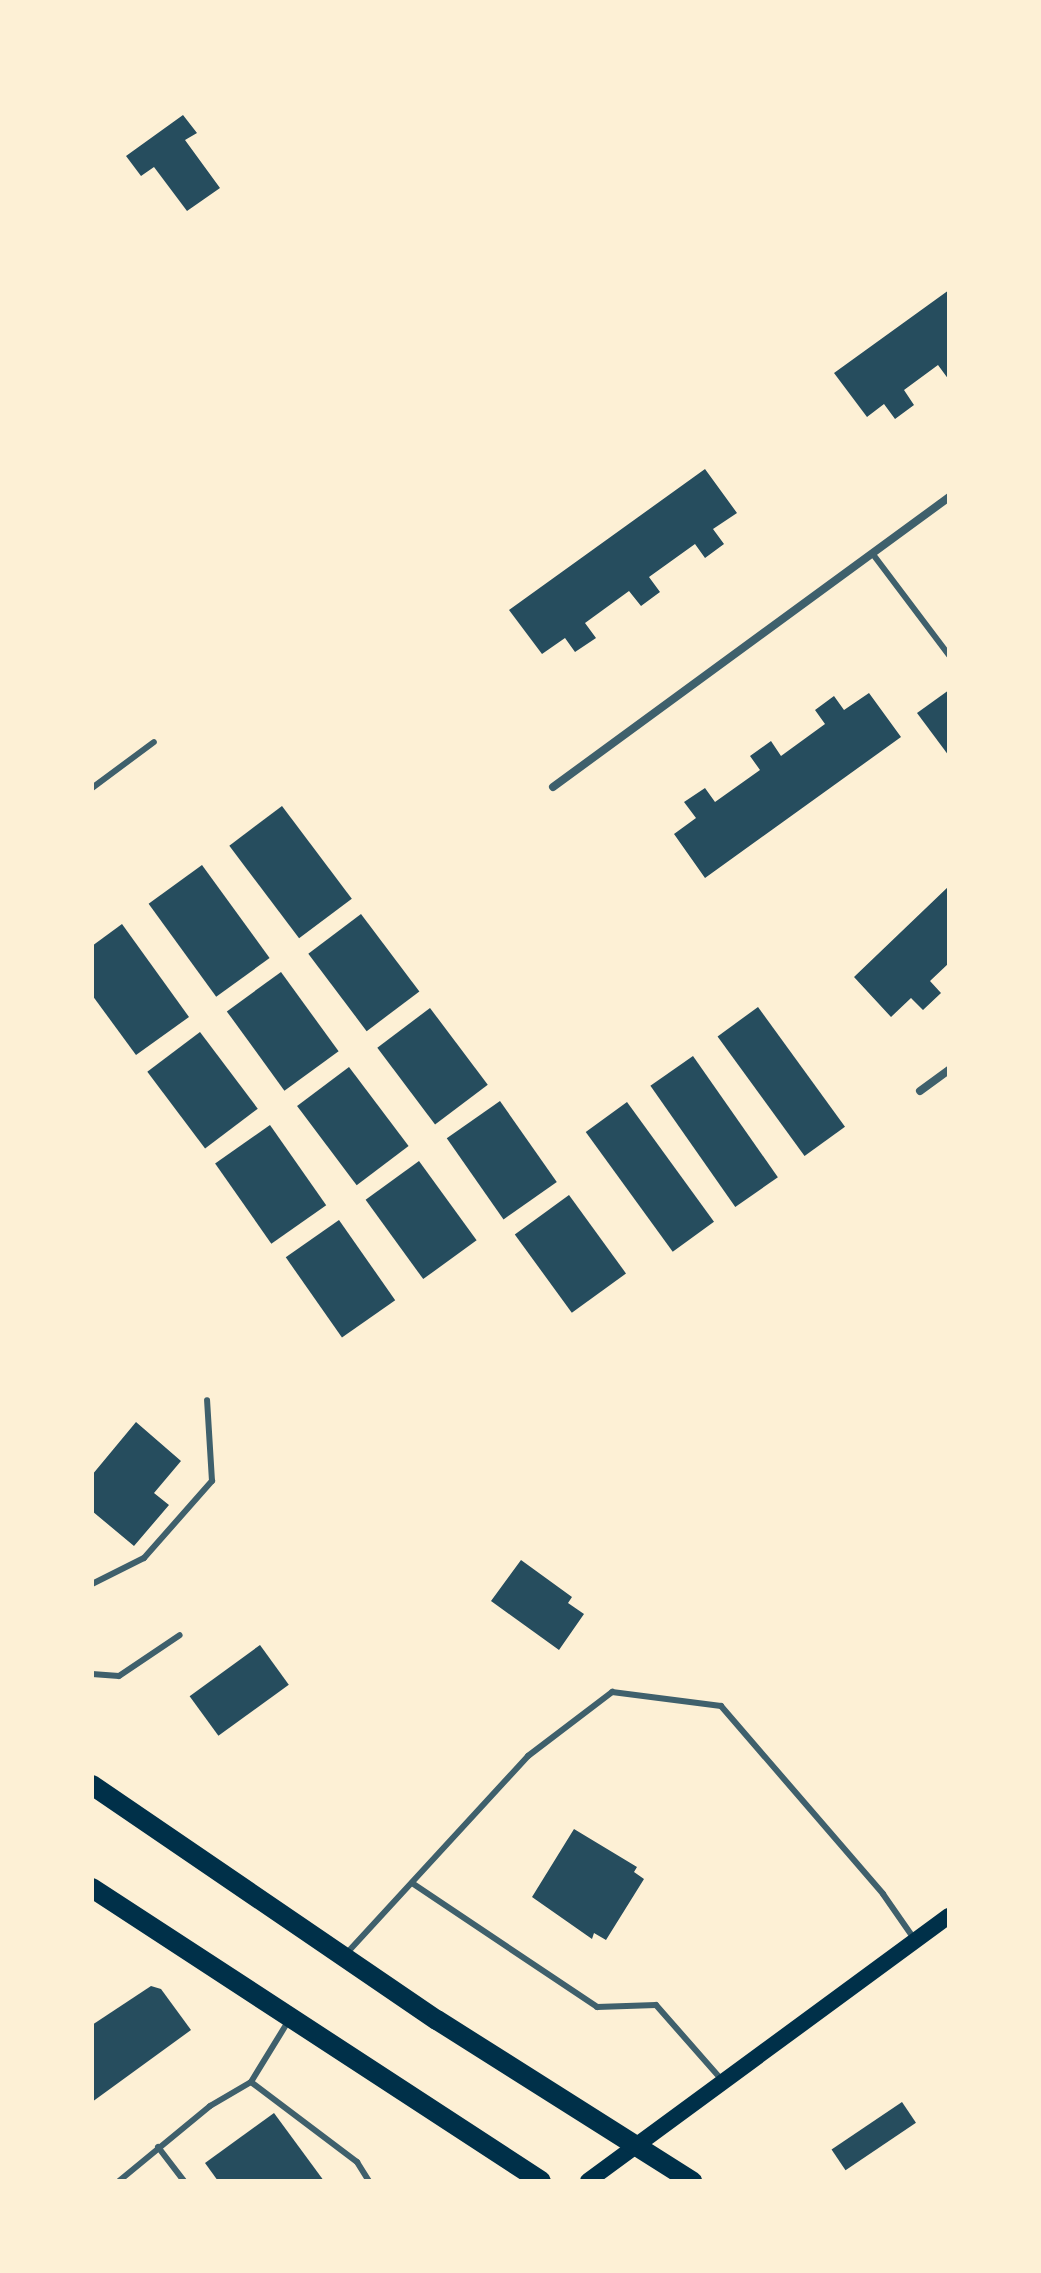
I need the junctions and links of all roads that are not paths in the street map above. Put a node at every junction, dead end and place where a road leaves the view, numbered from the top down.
1 (949, 497) edge
2 (872, 553) junction
3 (949, 655) edge
4 (154, 742) dead end
5 (553, 787) dead end
6 (92, 788) edge
7 (949, 1070) edge
8 (920, 1091) dead end
9 (207, 1400) dead end
10 (92, 1584) edge
11 (180, 1635) dead end
12 (92, 1674) edge
13 (92, 1785) edge
14 (412, 1883) junction
15 (92, 1888) edge
16 (949, 1916) edge
17 (916, 1941) junction
18 (343, 1957) junction
19 (291, 2017) junction
20 (251, 2082) junction
21 (724, 2082) junction
22 (638, 2146) junction
23 (158, 2147) junction
24 (119, 2181) edge
25 (184, 2181) edge
26 (369, 2181) edge
27 (541, 2181) edge
28 (588, 2181) edge
29 (692, 2181) edge

1 - 2 street
2 - 3 lane
2 - 5 street
4 - 6 lane
7 - 8 street
9 - 10 lane
11 - 12 lane
13 - 18 main road
14 - 17 lane
14 - 18 lane
14 - 21 lane
15 - 19 main road
16 - 17 main road
17 - 21 main road
18 - 22 main road
19 - 20 lane
19 - 27 main road
20 - 23 lane
20 - 26 lane
21 - 22 main road
22 - 28 main road
22 - 29 main road
23 - 24 lane
23 - 25 lane

